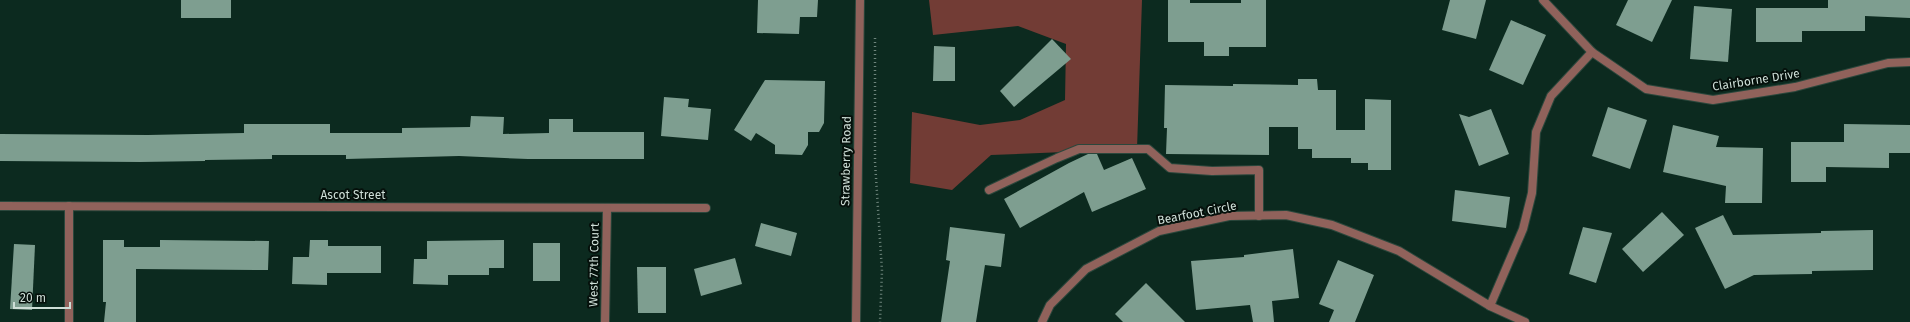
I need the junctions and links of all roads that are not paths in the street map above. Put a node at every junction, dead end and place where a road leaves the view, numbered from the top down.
1 (860, 0) edge
2 (1543, 0) edge
3 (1592, 52) junction
4 (1910, 62) edge
5 (989, 190) dead end
6 (0, 206) edge
7 (69, 206) junction
8 (706, 208) dead end
9 (607, 209) junction
10 (1259, 216) junction
11 (1490, 306) junction
12 (69, 322) edge
13 (605, 322) edge
14 (856, 322) edge
15 (1042, 322) edge
16 (1525, 322) edge

1 - 14 street, Strawberry Road
2 - 3 street, Clairborne Drive
3 - 4 street, Clairborne Drive
3 - 11 street
5 - 10 street
6 - 7 street, Ascot Street
7 - 9 street, Ascot Street
7 - 12 street
8 - 9 street, Ascot Street
9 - 13 street, West 77th Court
10 - 11 street, Bearfoot Circle
10 - 15 street, Bearfoot Circle
11 - 16 street, Bearfoot Circle

